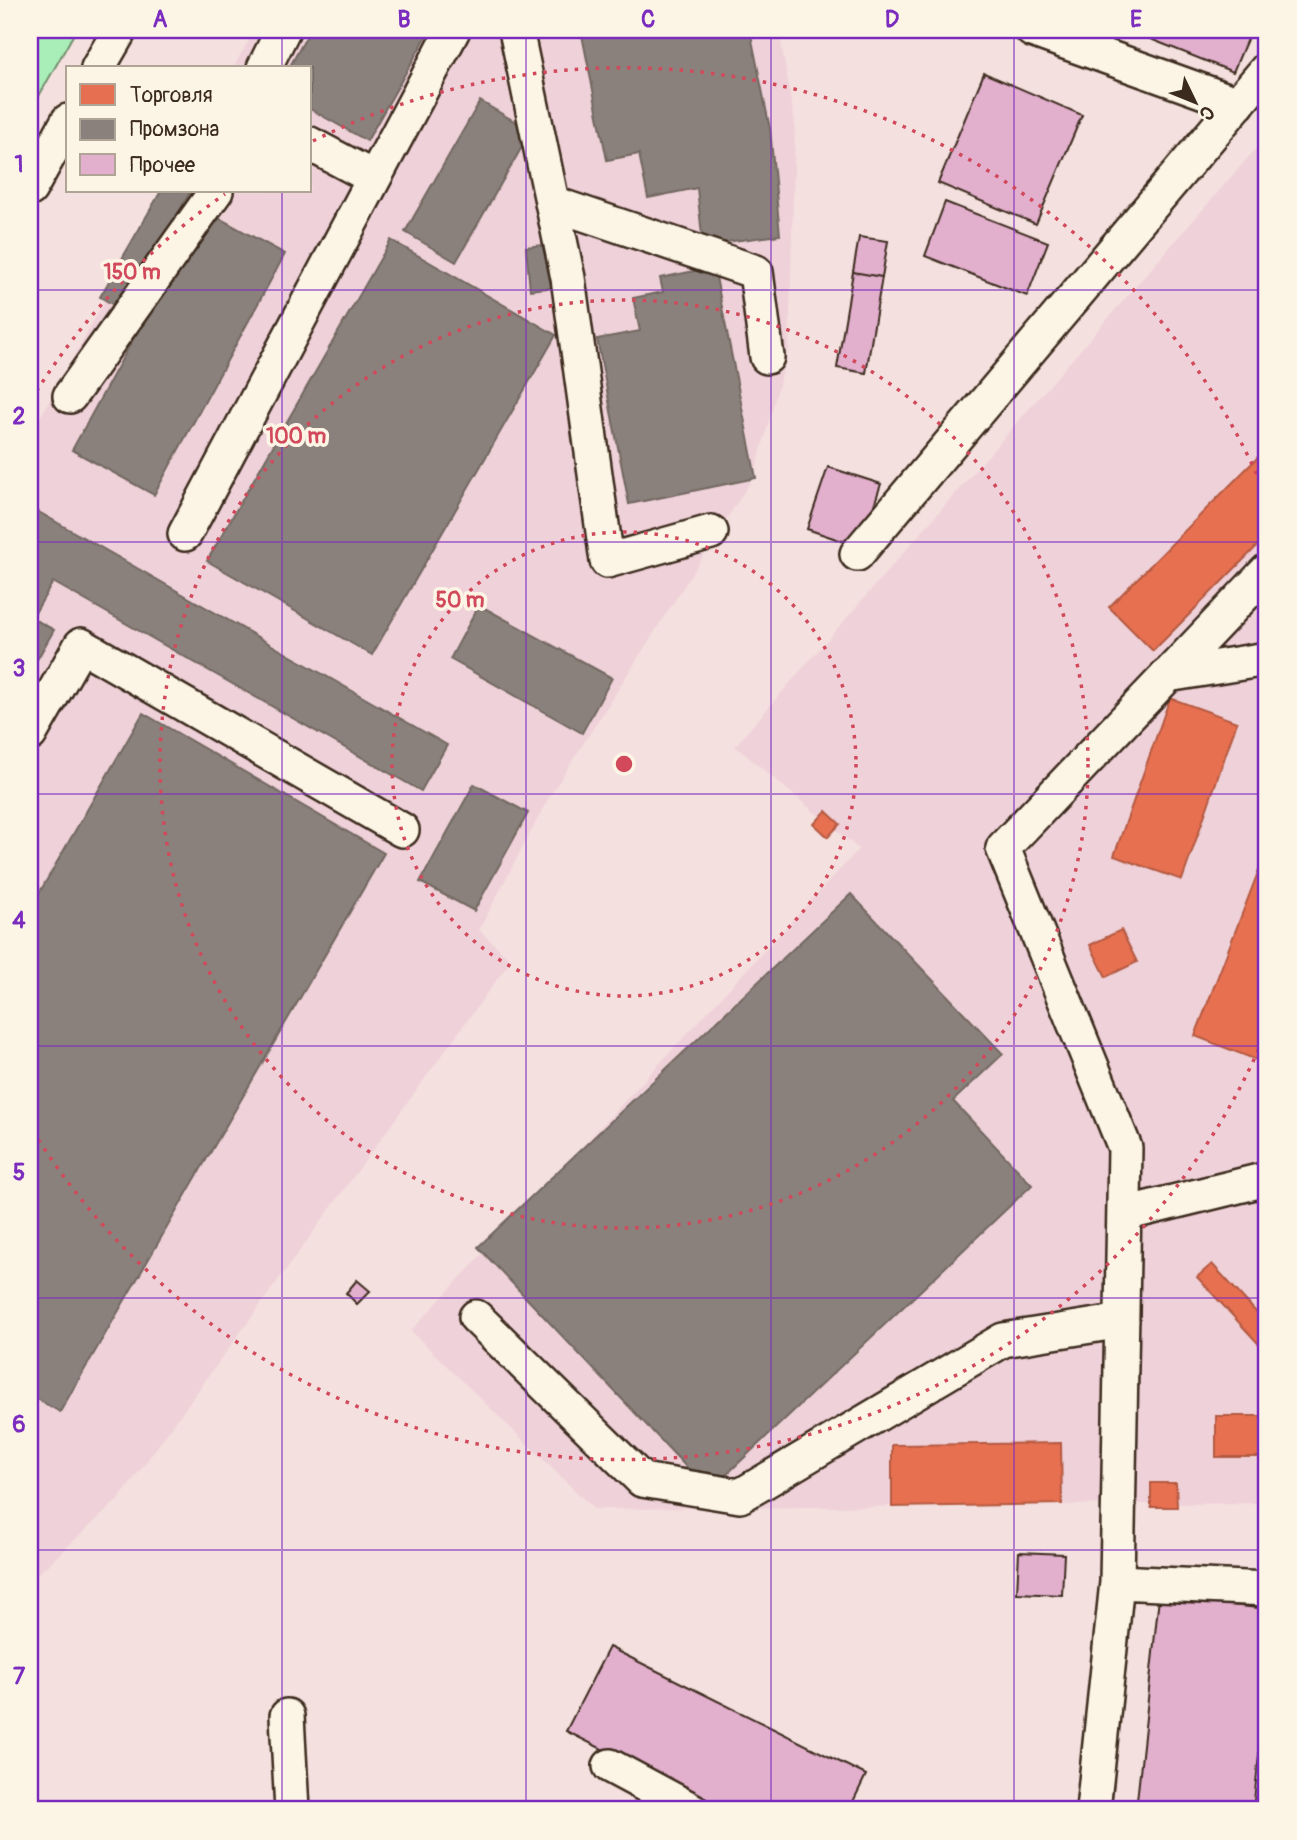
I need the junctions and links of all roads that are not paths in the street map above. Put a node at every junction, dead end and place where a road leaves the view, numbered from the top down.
1 (120, 30) edge
2 (283, 30) edge
3 (453, 30) edge
4 (516, 30) edge
5 (1032, 30) edge
6 (99, 66) edge
7 (265, 66) edge
8 (1267, 69) edge
9 (1238, 104) junction
10 (66, 125) edge
11 (312, 145) edge
12 (374, 178) junction
13 (30, 189) edge
14 (215, 192) edge
15 (552, 203) junction
16 (767, 357) dead end
17 (70, 396) dead end
18 (711, 532) dead end
19 (185, 534) dead end
20 (857, 554) dead end
21 (1267, 571) edge
22 (1267, 659) edge
23 (1167, 675) junction
24 (30, 734) edge
25 (402, 830) dead end
26 (1267, 1179) edge
27 (1124, 1214) junction
28 (476, 1317) dead end
29 (1122, 1321) junction
30 (1117, 1582) junction
31 (1267, 1589) edge
32 (286, 1716) dead end
33 (610, 1766) dead end
34 (292, 1810) edge
35 (692, 1810) edge
36 (1093, 1810) edge

1 - 6 street
2 - 7 street
3 - 12 street
4 - 15 street
5 - 9 street
8 - 9 street
9 - 20 street
10 - 13 street
11 - 12 street
12 - 19 street
14 - 17 street
15 - 16 street
15 - 18 street
21 - 23 street
22 - 23 street
23 - 27 street
24 - 25 street
26 - 27 street
27 - 29 street
28 - 29 street
29 - 30 street
30 - 31 street
30 - 36 street
32 - 34 street
33 - 35 street

